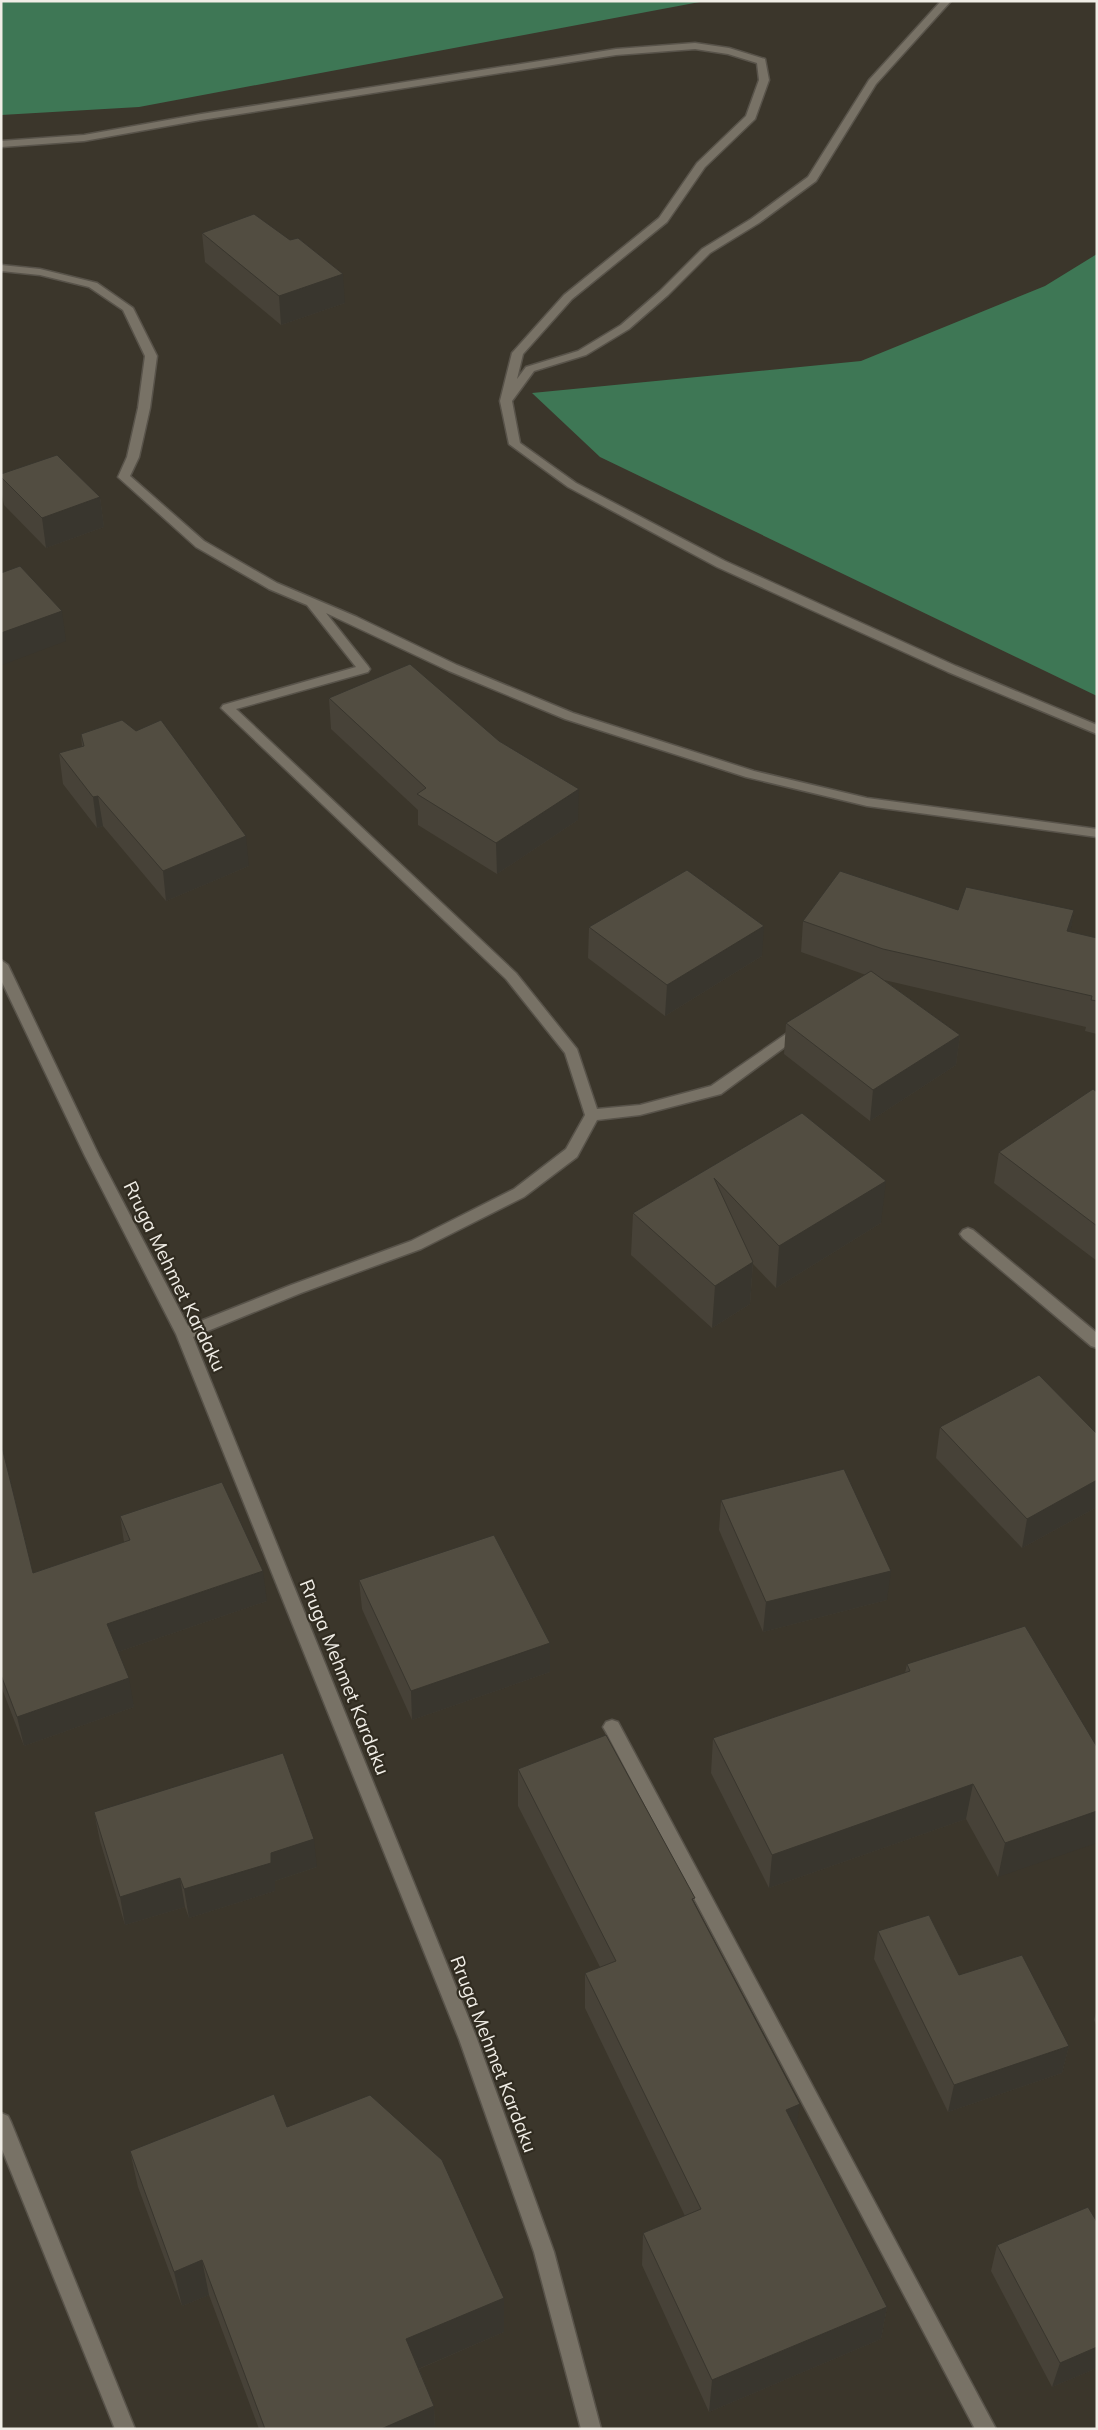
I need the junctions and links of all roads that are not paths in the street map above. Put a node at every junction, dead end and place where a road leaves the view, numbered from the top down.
1 (946, 1) edge
2 (1, 144) edge
3 (1, 268) edge
4 (506, 401) junction
5 (311, 602) junction
6 (1097, 730) edge
7 (1097, 832) edge
8 (1, 965) edge
9 (811, 1023) edge
10 (592, 1115) junction
11 (968, 1234) dead end
12 (184, 1334) junction
13 (1097, 1342) edge
14 (612, 1726) dead end
15 (1, 2122) edge
16 (125, 2429) edge
17 (591, 2429) edge
18 (986, 2429) edge

1 - 4 street
2 - 4 street
3 - 5 street
4 - 6 street
5 - 7 street
5 - 10 street
8 - 12 street, Rruga Mehmet Kardaku
9 - 10 street
10 - 12 street
11 - 13 street
12 - 17 street, Rruga Mehmet Kardaku
14 - 18 street
15 - 16 street

